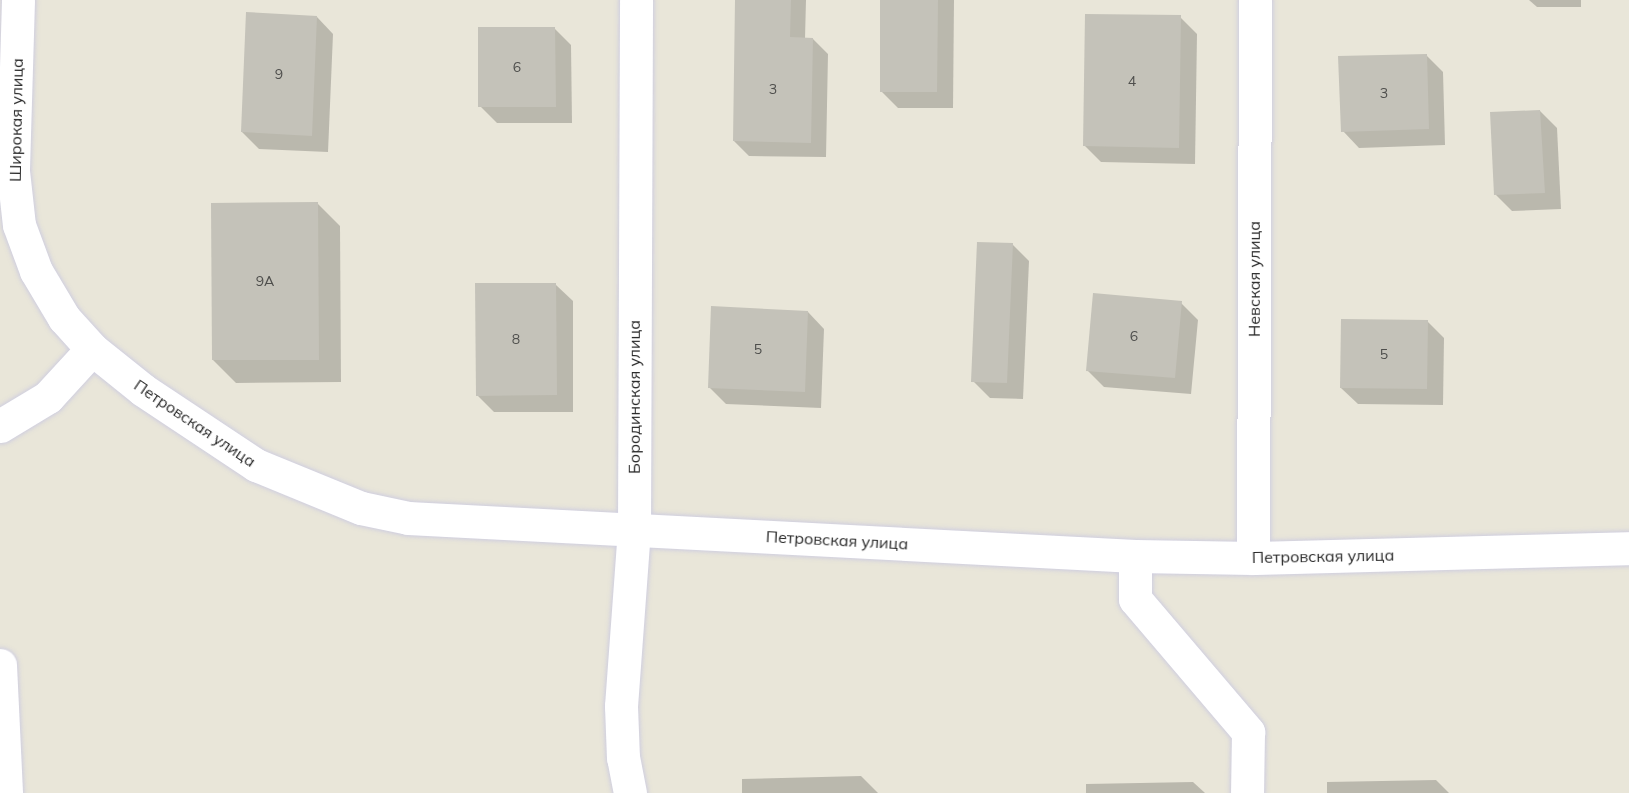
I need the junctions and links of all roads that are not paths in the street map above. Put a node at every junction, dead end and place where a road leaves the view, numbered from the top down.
1 (18, 0) edge
2 (636, 0) edge
3 (1255, 0) edge
4 (92, 350) junction
5 (0, 426) edge
6 (634, 530) junction
7 (1629, 548) edge
8 (1135, 556) junction
9 (1253, 558) junction
10 (0, 665) edge
11 (6, 793) edge
12 (630, 793) edge
13 (1247, 793) edge

1 - 4 street, Широкая улица
2 - 6 street, Бородинская улица
3 - 9 street, Невская улица
4 - 5 street
4 - 6 street, Петровская улица
6 - 8 street, Петровская улица
6 - 12 street, Бородинская улица
7 - 9 street, Петровская улица
8 - 9 street, Петровская улица
8 - 13 street
10 - 11 street

